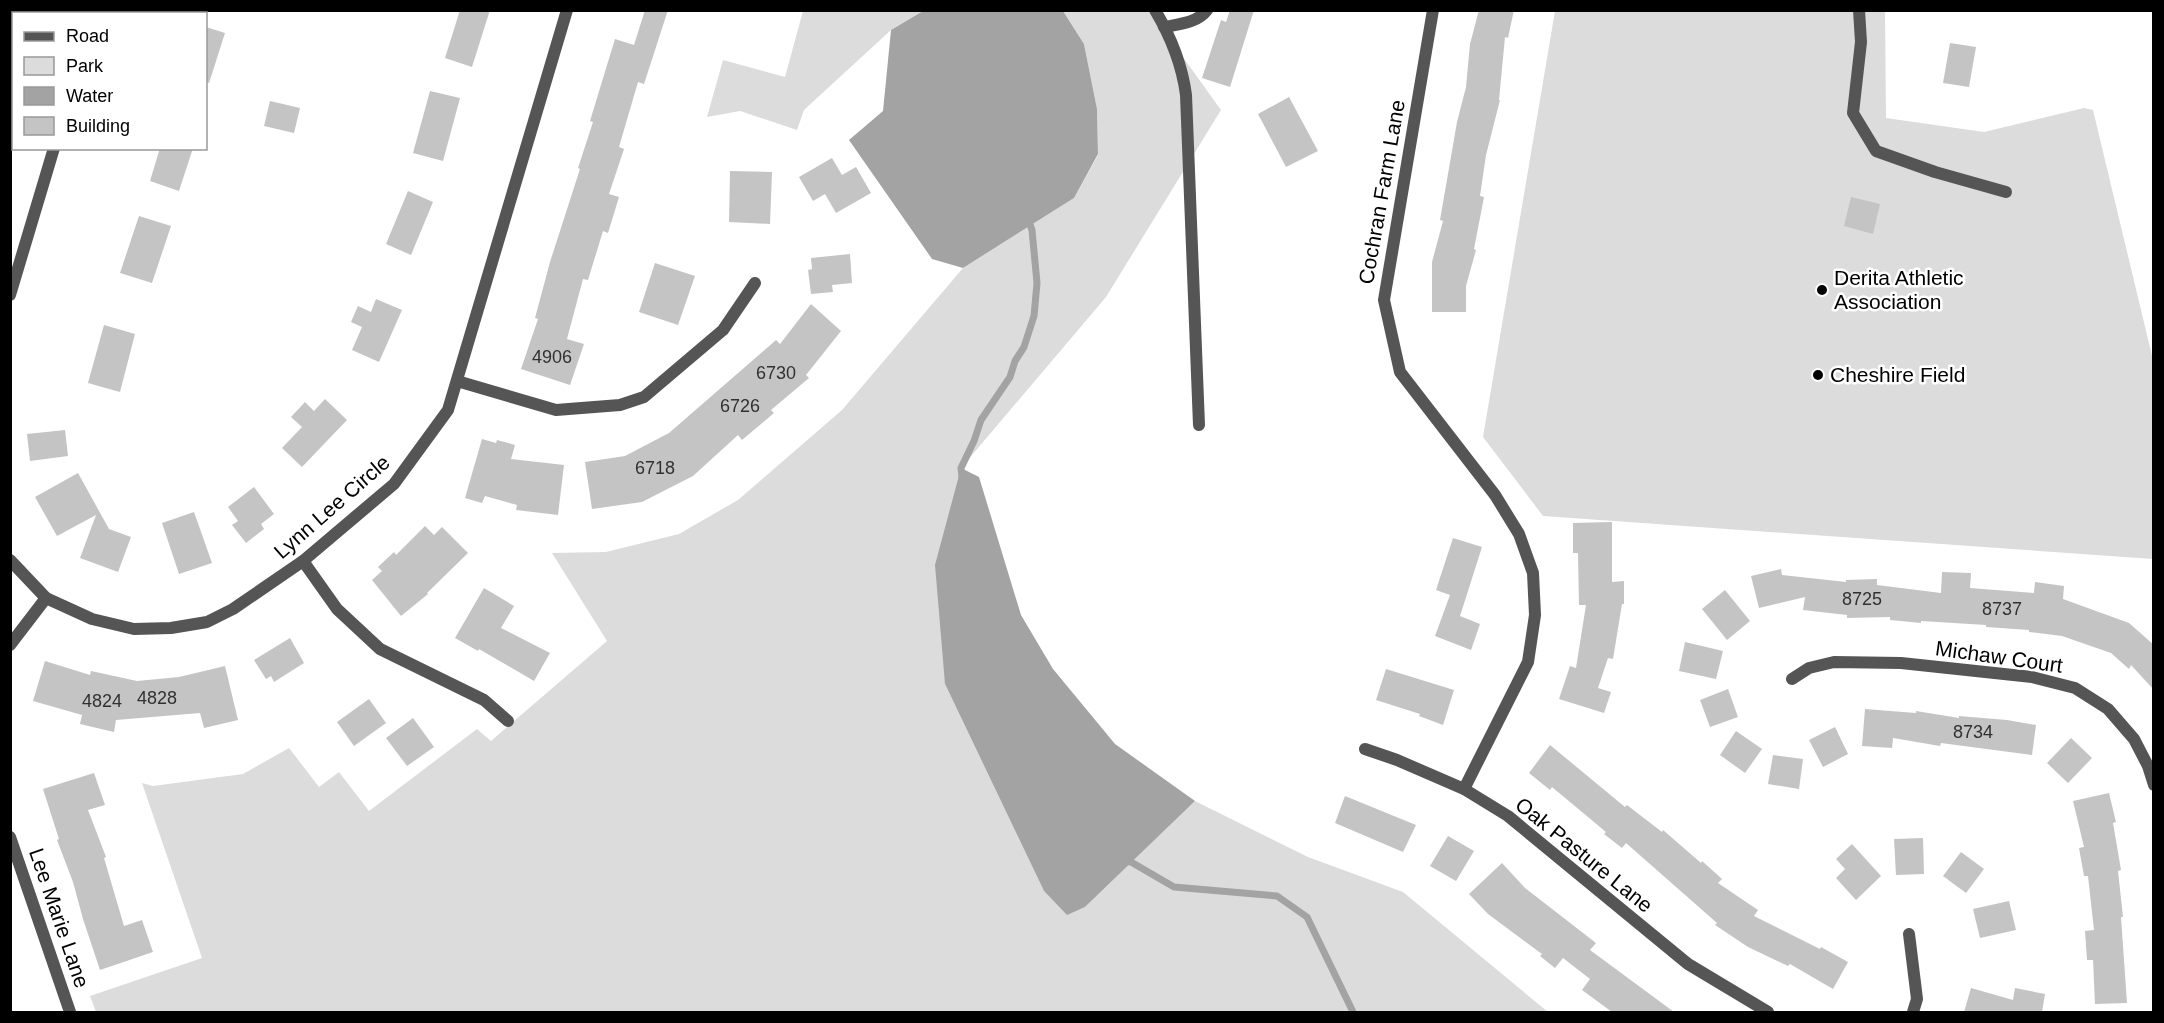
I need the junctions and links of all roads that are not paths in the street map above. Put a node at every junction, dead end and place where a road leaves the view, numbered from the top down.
1 (567, 10) edge
2 (1155, 10) edge
3 (1207, 10) edge
4 (1433, 10) edge
5 (1859, 10) edge
6 (1164, 27) junction
7 (53, 150) edge
8 (2006, 192) dead end
9 (755, 283) dead end
10 (10, 295) edge
11 (457, 381) junction
12 (1199, 425) dead end
13 (10, 560) edge
14 (303, 561) junction
15 (46, 598) junction
16 (10, 645) edge
17 (1792, 679) dead end
18 (508, 721) dead end
19 (1365, 749) dead end
20 (2154, 785) edge
21 (1464, 789) junction
22 (10, 837) edge
23 (1909, 934) dead end
24 (70, 1012) edge
25 (1767, 1012) edge
26 (1913, 1012) edge

1 - 11 street, Lynn Lee Circle
2 - 6 street
3 - 6 street
4 - 21 street, Cochran Farm Lane
5 - 8 street
6 - 12 street
7 - 10 street
9 - 11 street
11 - 14 street, Lynn Lee Circle
13 - 15 street, Lynn Lee Circle
14 - 15 street, Lynn Lee Circle
14 - 18 street
15 - 16 street
17 - 20 street, Michaw Court
19 - 21 street, Oak Pasture Lane
21 - 25 street, Oak Pasture Lane
22 - 24 street, Lee Marie Lane
23 - 26 street

